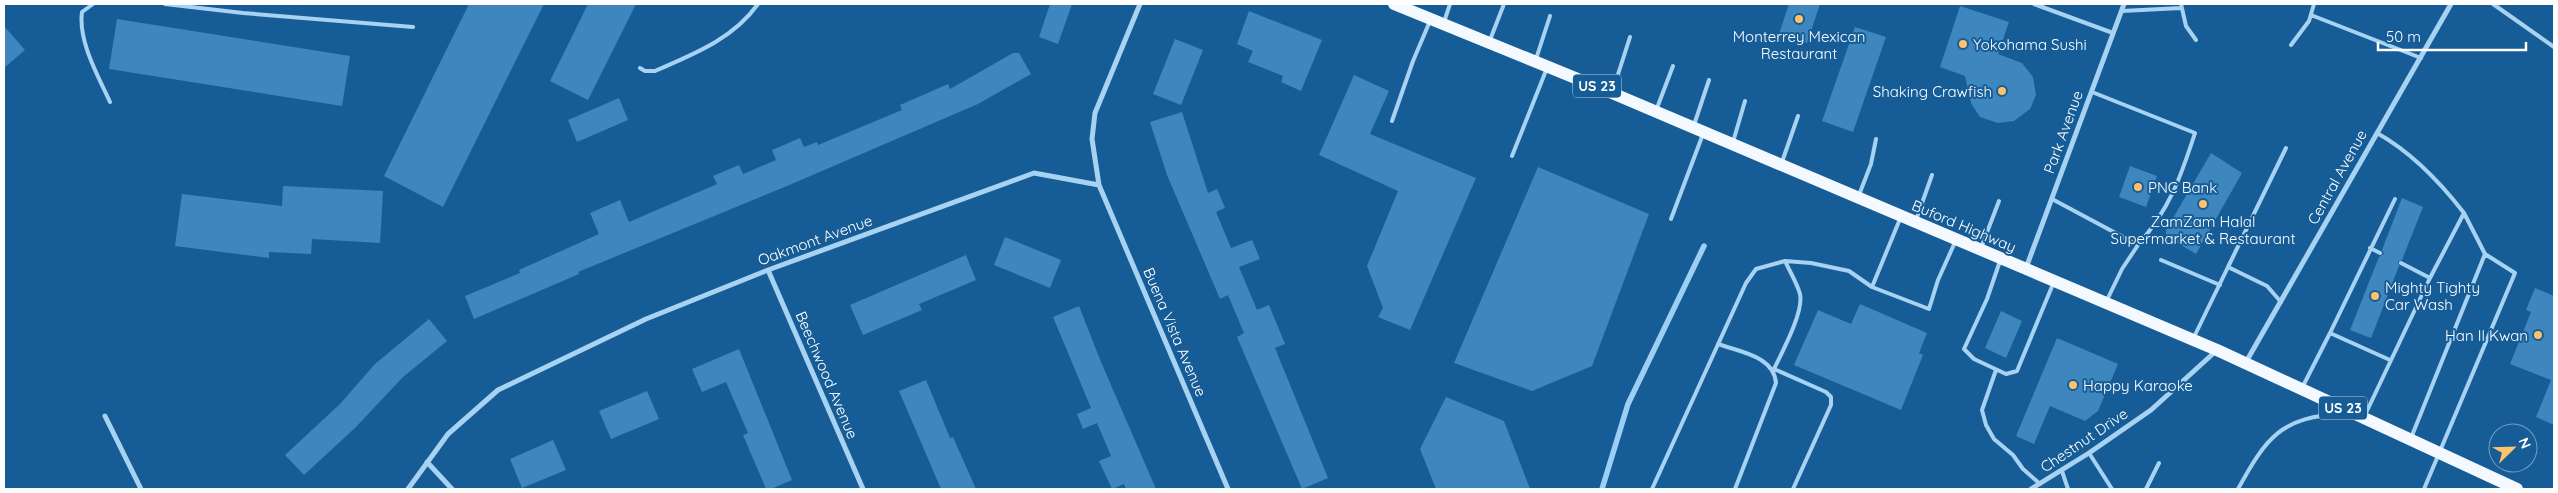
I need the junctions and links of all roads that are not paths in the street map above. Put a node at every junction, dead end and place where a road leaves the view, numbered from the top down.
1 (93, 4) edge
2 (164, 4) edge
3 (758, 4) edge
4 (1140, 4) edge
5 (1394, 4) edge
6 (1450, 4) edge
7 (1504, 4) edge
8 (2034, 4) edge
9 (2124, 4) edge
10 (2314, 4) edge
11 (2451, 4) edge
12 (2493, 4) edge
13 (2181, 6) edge
14 (2122, 11) junction
15 (2311, 15) junction
16 (1550, 16) dead end
17 (1431, 19) junction
18 (1443, 24) junction
19 (413, 26) dead end
20 (2113, 33) junction
21 (1630, 37) dead end
22 (2196, 40) dead end
23 (1489, 43) junction
24 (2291, 44) dead end
25 (2554, 46) edge
26 (2421, 58) junction
27 (1536, 61) junction
28 (1548, 66) junction
29 (1673, 66) dead end
30 (640, 68) dead end
31 (1709, 80) dead end
32 (2092, 92) junction
33 (1612, 93) junction
34 (1745, 101) dead end
35 (110, 102) dead end
36 (1655, 112) junction
37 (1798, 116) dead end
38 (1392, 121) dead end
39 (1699, 129) junction
40 (2377, 132) junction
41 (1876, 139) dead end
42 (1733, 143) junction
43 (2286, 148) dead end
44 (1512, 156) dead end
45 (1781, 164) junction
46 (1932, 175) dead end
47 (1099, 185) junction
48 (1858, 197) junction
49 (2052, 199) junction
50 (2395, 199) dead end
51 (1999, 201) dead end
52 (2464, 213) junction
53 (1901, 216) junction
54 (1671, 219) dead end
55 (1915, 222) junction
56 (1956, 240) junction
57 (2138, 245) junction
58 (2370, 248) junction
59 (1980, 250) junction
60 (2380, 253) dead end
61 (2485, 254) junction
62 (2001, 259) junction
63 (2161, 260) dead end
64 (1786, 261) junction
65 (2401, 263) dead end
66 (2228, 268) junction
67 (768, 270) junction
68 (2025, 270) junction
69 (2430, 278) junction
70 (2054, 282) junction
71 (2220, 285) junction
72 (1872, 287) junction
73 (2281, 302) junction
74 (2105, 303) junction
75 (2330, 333) junction
76 (2192, 340) junction
77 (1718, 344) junction
78 (2217, 350) junction
79 (2390, 360) junction
80 (2246, 363) junction
81 (1774, 369) junction
82 (1996, 370) junction
83 (2302, 389) junction
84 (2359, 415) junction
85 (105, 416) dead end
86 (2410, 440) junction
87 (2089, 453) junction
88 (2440, 453) junction
89 (427, 462) junction
90 (2159, 463) dead end
91 (2062, 471) junction
92 (2040, 484) junction
93 (141, 489) edge
94 (408, 489) edge
95 (452, 489) edge
96 (863, 489) edge
97 (1228, 489) edge
98 (1652, 489) edge
99 (1735, 489) edge
100 (1793, 489) edge
101 (2031, 489) edge
102 (2068, 489) edge
103 (2112, 489) edge
104 (2146, 489) edge
105 (2238, 489) edge
106 (2424, 489) edge
107 (2517, 489) edge

1 - 35 lane
2 - 19 lane
3 - 30 lane
4 - 47 street
5 - 17 main road, Buford Highway / US 23
6 - 18 lane
7 - 23 lane
8 - 20 lane
9 - 14 street, Park Avenue
10 - 15 lane
11 - 26 street, Central Avenue
12 - 25 lane
13 - 14 lane
13 - 22 lane
14 - 20 street, Park Avenue
15 - 24 lane
15 - 26 lane
16 - 27 lane
17 - 18 main road, Buford Highway / US 23
17 - 38 lane
18 - 23 main road, Buford Highway / US 23
20 - 32 street, Park Avenue
21 - 33 lane
23 - 27 main road, Buford Highway / US 23
26 - 40 street, Central Avenue
27 - 28 main road, Buford Highway / US 23
28 - 33 main road, Buford Highway / US 23
28 - 44 lane
29 - 36 lane
31 - 39 lane
32 - 49 street, Park Avenue
32 - 57 lane
33 - 36 main road, Buford Highway / US 23
34 - 42 lane
36 - 39 main road, Buford Highway / US 23
37 - 45 lane
39 - 42 main road, Buford Highway / US 23
39 - 54 lane
40 - 52 lane
40 - 73 street, Central Avenue
41 - 48 lane
42 - 45 main road, Buford Highway / US 23
43 - 66 lane
45 - 48 main road, Buford Highway / US 23
46 - 55 lane
47 - 67 street, Oakmont Avenue
47 - 97 street, Buena Vista Avenue
48 - 53 main road, Buford Highway / US 23
49 - 57 lane
49 - 68 street, Park Avenue
50 - 58 lane
51 - 59 lane
52 - 61 lane
52 - 69 lane
53 - 55 main road, Buford Highway / US 23
53 - 72 lane
55 - 56 main road, Buford Highway / US 23
56 - 59 main road, Buford Highway / US 23
56 - 72 lane
57 - 74 lane
58 - 60 lane
58 - 75 lane
59 - 62 main road, Buford Highway / US 23
61 - 86 lane
61 - 88 lane
62 - 68 main road, Buford Highway / US 23
62 - 82 lane
63 - 71 lane
64 - 72 lane
64 - 77 lane
64 - 81 lane
65 - 69 lane
66 - 71 lane
66 - 73 lane
67 - 89 street, Oakmont Avenue
67 - 96 street, Beechwood Avenue
68 - 70 main road, Buford Highway / US 23
69 - 79 lane
70 - 74 main road, Buford Highway / US 23
70 - 82 lane
71 - 76 lane
73 - 80 street, Central Avenue
74 - 76 main road, Buford Highway / US 23
75 - 79 lane
75 - 83 lane
76 - 78 main road, Buford Highway / US 23
77 - 81 lane
77 - 98 lane
78 - 80 main road, Buford Highway / US 23
78 - 87 street, Chestnut Drive
79 - 84 lane
80 - 83 main road, Buford Highway / US 23
81 - 99 lane
81 - 100 lane
82 - 92 lane
83 - 84 main road, Buford Highway / US 23
84 - 86 main road, Buford Highway / US 23
84 - 105 lane
85 - 93 street
86 - 88 main road, Buford Highway / US 23
87 - 91 street, Chestnut Drive
87 - 103 lane
88 - 106 lane
88 - 107 main road, Buford Highway / US 23
89 - 94 street, Oakmont Avenue
89 - 95 street
90 - 104 lane
91 - 92 street, Chestnut Drive
91 - 102 lane
92 - 101 street, Chestnut Drive

